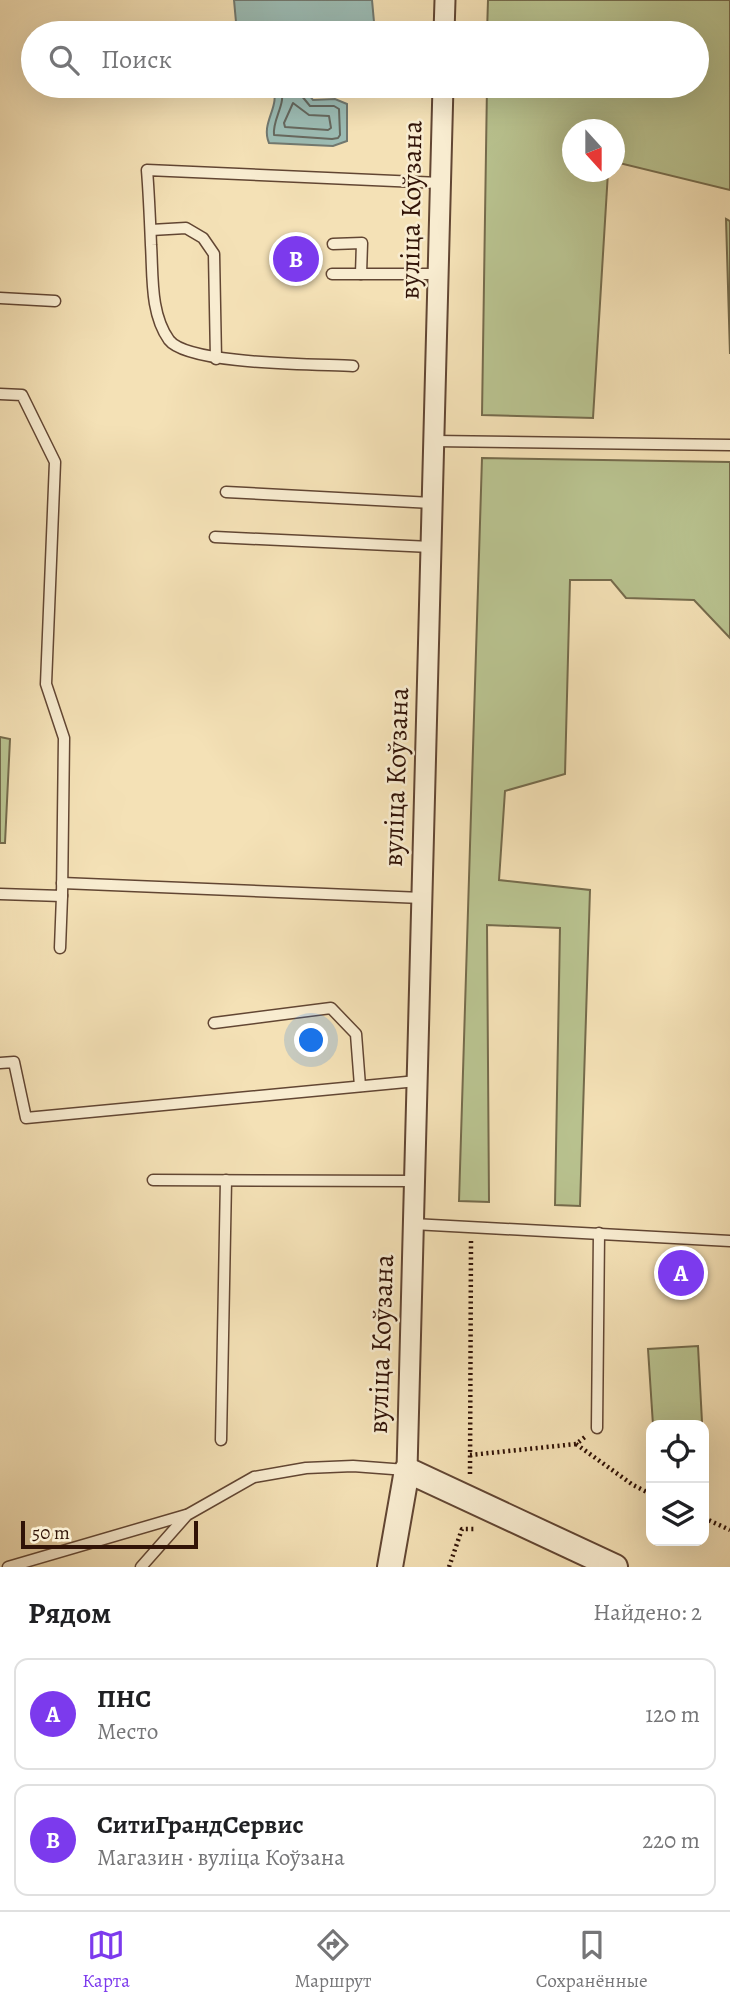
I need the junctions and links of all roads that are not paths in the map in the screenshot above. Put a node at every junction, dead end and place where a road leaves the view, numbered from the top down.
1 (445, 0) edge
2 (444, 21) edge
3 (443, 98) edge
4 (440, 183) junction
5 (151, 230) junction
6 (333, 244) dead end
7 (332, 274) dead end
8 (361, 274) junction
9 (438, 274) junction
10 (0, 298) edge
11 (55, 301) dead end
12 (216, 359) junction
13 (353, 366) dead end
14 (0, 394) edge
15 (434, 441) junction
16 (730, 445) edge
17 (226, 492) dead end
18 (432, 503) junction
19 (215, 537) dead end
20 (431, 547) junction
21 (62, 883) junction
22 (0, 894) edge
23 (62, 896) junction
24 (422, 898) junction
25 (60, 948) dead end
26 (214, 1023) dead end
27 (0, 1063) edge
28 (417, 1081) junction
29 (360, 1086) junction
30 (153, 1180) dead end
31 (226, 1180) junction
32 (414, 1181) junction
33 (413, 1223) junction
34 (599, 1233) junction
35 (730, 1241) edge
36 (597, 1428) road end
37 (221, 1440) dead end
38 (407, 1470) junction
39 (187, 1515) junction
40 (8, 1567) edge
41 (141, 1567) edge
42 (390, 1567) edge
43 (615, 1567) edge

1 - 2 street
3 - 4 street, вуліца Коўзана
4 - 5 lane
4 - 9 street, вуліца Коўзана
5 - 12 lane
5 - 12 lane
6 - 8 lane
7 - 8 lane
8 - 9 lane
9 - 15 street, вуліца Коўзана
10 - 11 lane
12 - 13 lane
14 - 21 lane
15 - 16 lane
15 - 18 street, вуліца Коўзана
17 - 18 lane
18 - 20 street, вуліца Коўзана
19 - 20 lane
20 - 24 street, вуліца Коўзана
21 - 23 lane
21 - 24 lane
22 - 23 lane
23 - 25 lane
24 - 28 street, вуліца Коўзана
26 - 29 lane
27 - 29 lane
28 - 29 lane
28 - 32 street, вуліца Коўзана
30 - 31 lane
31 - 32 lane
31 - 37 lane
32 - 33 street, вуліца Коўзана
33 - 34 lane
33 - 38 street, вуліца Коўзана
34 - 35 lane
34 - 36 lane
38 - 39 lane
38 - 42 street, вуліца Коўзана
38 - 43 street, вуліца Коўзана
39 - 40 lane
39 - 41 lane

